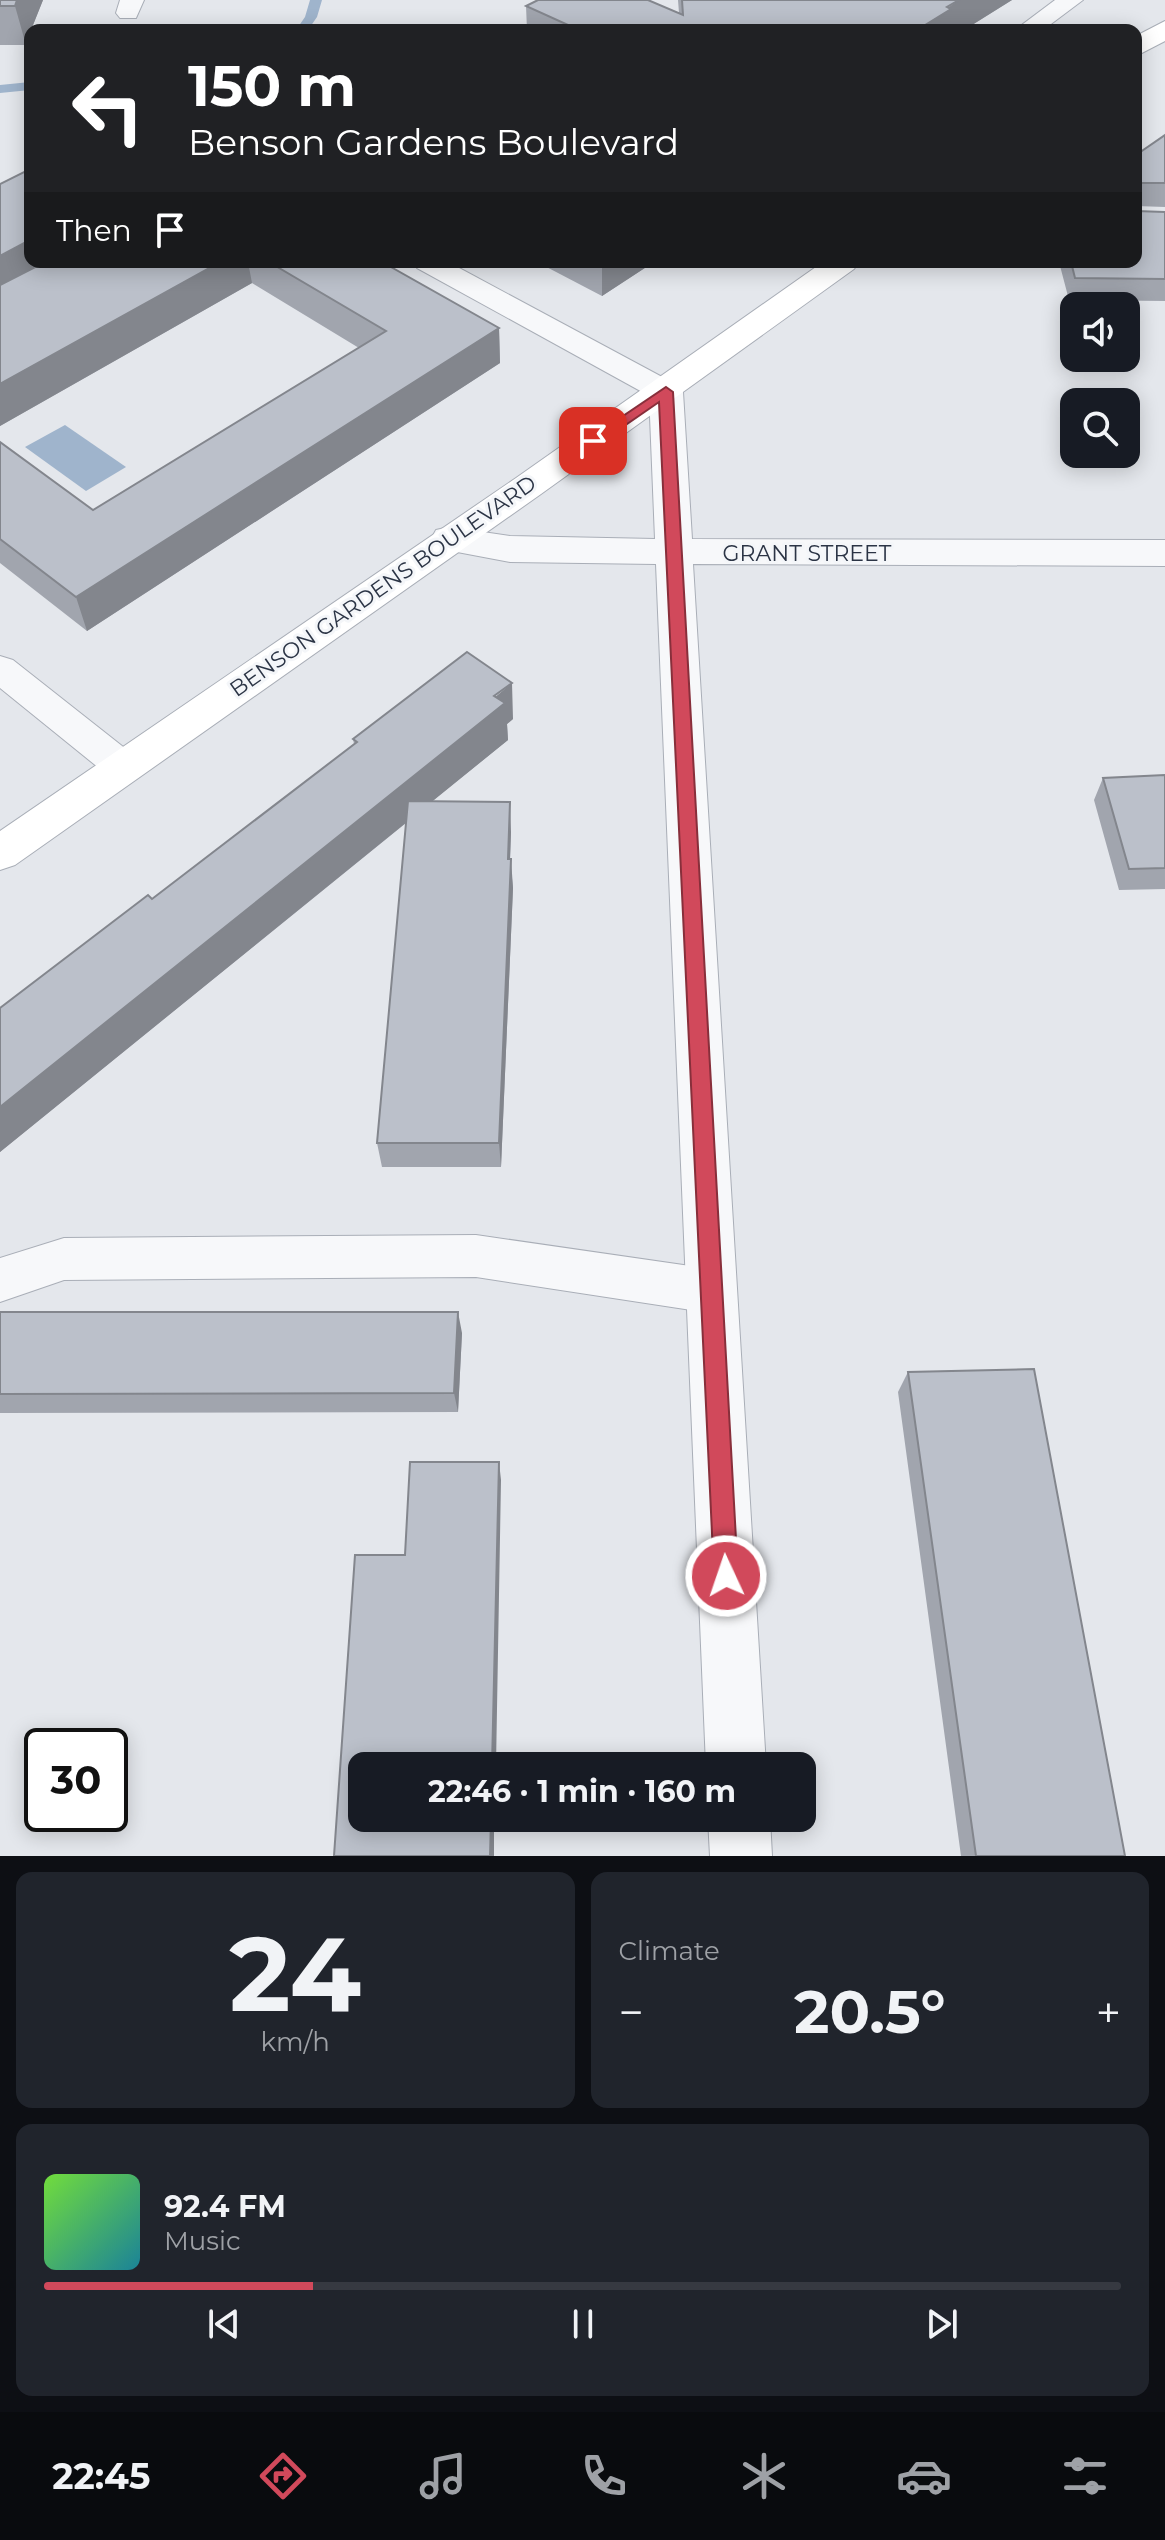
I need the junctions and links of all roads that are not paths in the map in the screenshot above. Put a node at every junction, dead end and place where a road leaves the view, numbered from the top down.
1 (1071, 0) edge
2 (1036, 24) edge
3 (1165, 29) edge
4 (1142, 44) edge
5 (438, 268) edge
6 (835, 268) edge
7 (666, 392) junction
8 (449, 539) junction
9 (673, 552) junction
10 (1165, 553) edge
11 (0, 669) edge
12 (123, 767) junction
13 (0, 853) edge
14 (0, 1280) edge
15 (711, 1291) junction
16 (735, 1752) edge
17 (740, 1832) edge
18 (741, 1856) edge

1 - 2 lane
3 - 4 street
5 - 7 lane
6 - 7 street, BENSON GARDENS BOULEVARD
7 - 8 street, BENSON GARDENS BOULEVARD
7 - 9 street
8 - 9 street, GRANT STREET
8 - 12 street, BENSON GARDENS BOULEVARD
9 - 10 street, GRANT STREET
9 - 15 street
11 - 12 lane
12 - 13 street, BENSON GARDENS BOULEVARD
14 - 15 lane
15 - 16 street
17 - 18 street

